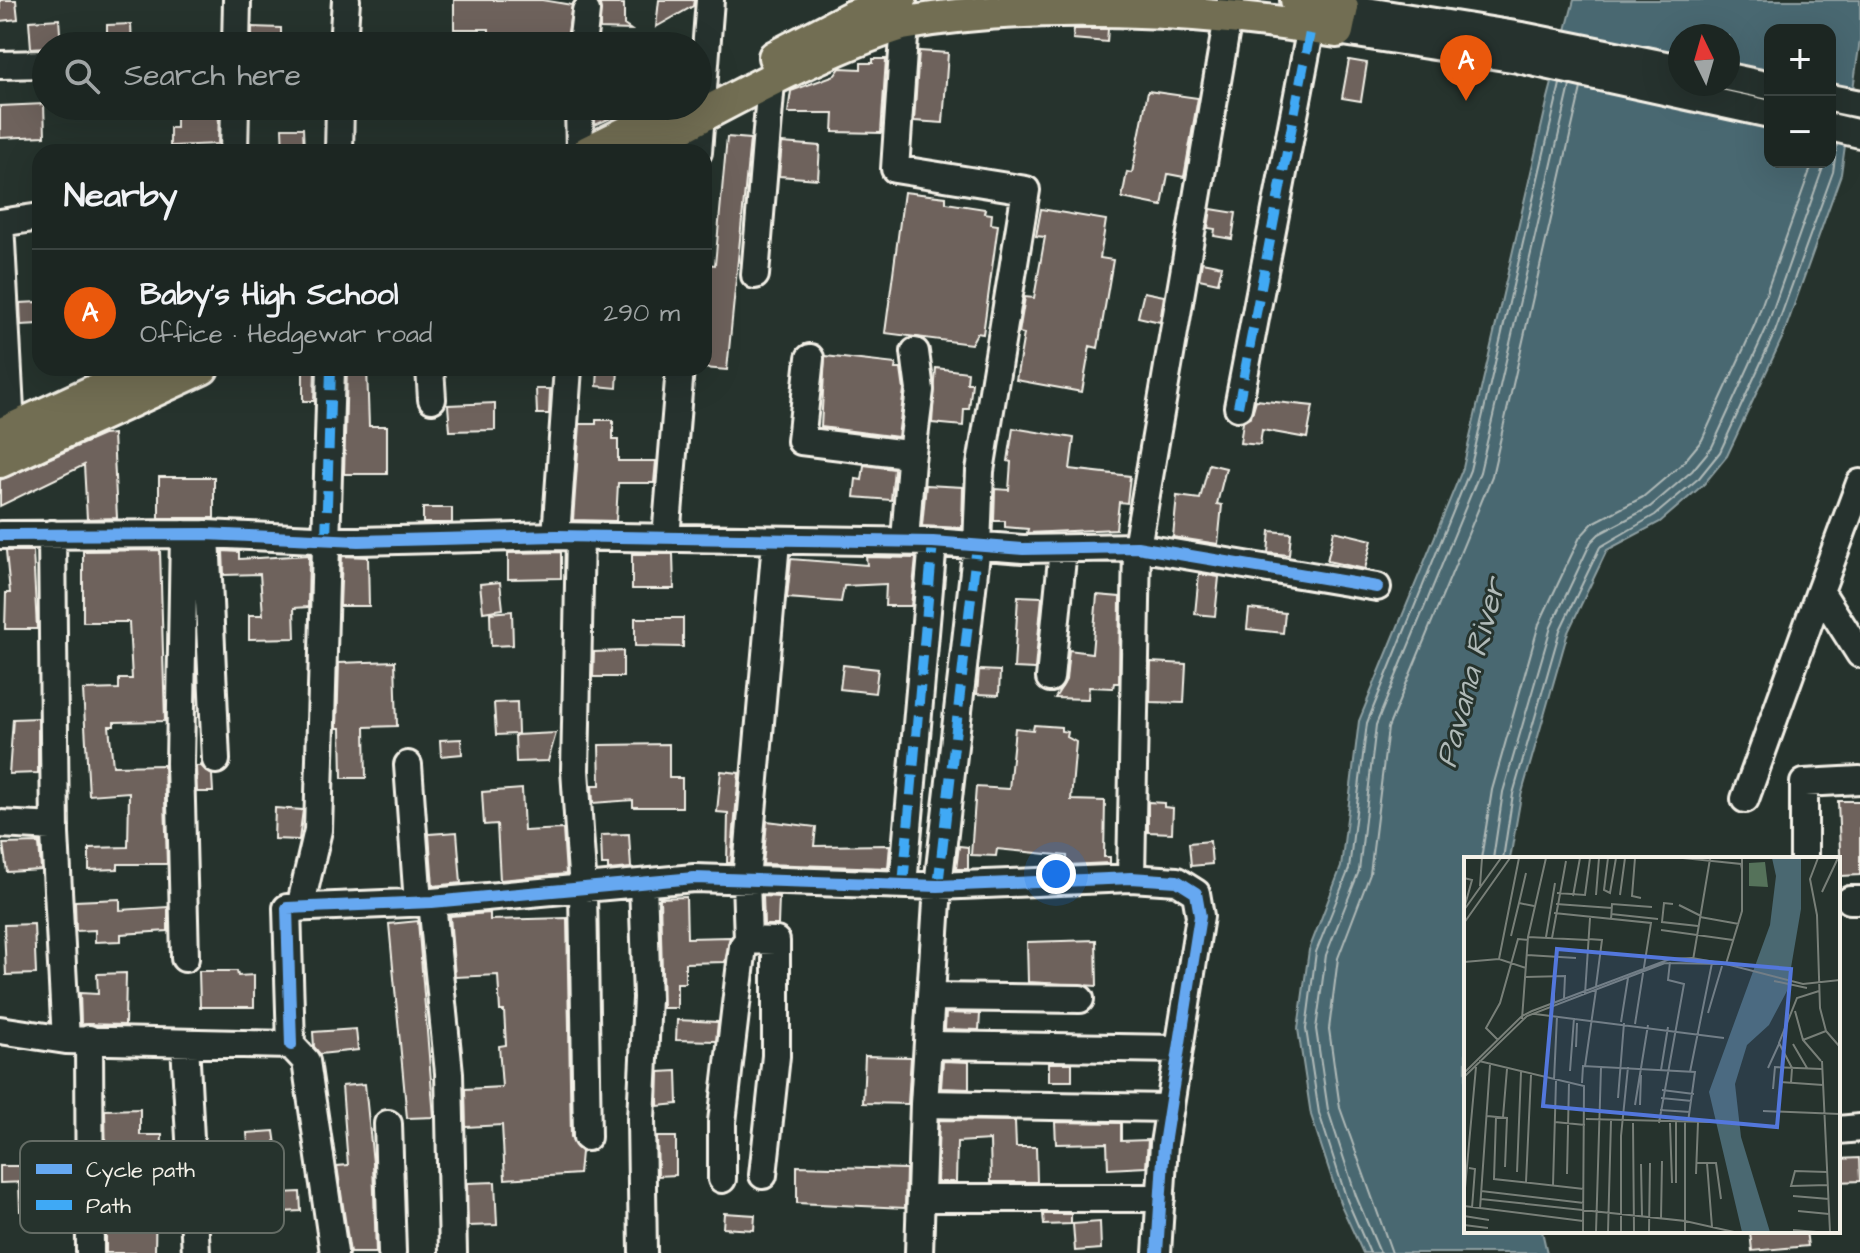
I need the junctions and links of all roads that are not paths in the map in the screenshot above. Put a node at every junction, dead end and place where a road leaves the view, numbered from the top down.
1 (237, 0) edge
2 (346, 0) edge
3 (710, 0) edge
4 (1083, 2) edge
5 (1230, 7) edge
6 (1323, 10) edge
7 (586, 11) dead end
8 (903, 12) edge
9 (236, 32) edge
10 (344, 32) edge
11 (584, 32) edge
12 (706, 32) edge
13 (1520, 48) junction
14 (32, 64) edge
15 (0, 65) edge
16 (1668, 66) edge
17 (1740, 80) edge
18 (771, 82) junction
19 (1764, 85) edge
20 (712, 95) edge
21 (712, 99) edge
22 (1836, 99) edge
23 (1860, 104) edge
24 (1764, 112) edge
25 (235, 120) edge
26 (340, 120) edge
27 (579, 120) edge
28 (660, 120) edge
29 (675, 120) edge
30 (697, 120) edge
31 (1836, 128) edge
32 (1860, 134) edge
33 (234, 144) edge
34 (339, 144) edge
35 (580, 144) edge
36 (606, 144) edge
37 (644, 144) edge
38 (698, 144) edge
39 (32, 218) edge
40 (0, 223) edge
41 (755, 275) dead end
42 (915, 352) dead end
43 (810, 358) dead end
44 (182, 376) edge
45 (331, 376) edge
46 (431, 376) edge
47 (568, 376) edge
48 (679, 376) edge
49 (95, 379) edge
50 (432, 399) dead end
51 (1238, 407) dead end
52 (8, 444) edge
53 (911, 461) junction
54 (1860, 483) edge
55 (52, 534) junction
56 (195, 534) junction
57 (0, 535) edge
58 (568, 537) junction
59 (666, 538) junction
60 (326, 540) junction
61 (905, 541) junction
62 (776, 542) junction
63 (933, 542) junction
64 (977, 545) junction
65 (1137, 547) junction
66 (1063, 549) junction
67 (1377, 587) dead end
68 (1820, 591) junction
69 (1860, 654) edge
70 (1050, 678) dead end
71 (216, 760) dead end
72 (408, 765) dead end
73 (1860, 780) edge
74 (1745, 799) dead end
75 (0, 824) edge
76 (55, 827) junction
77 (1804, 857) edge
78 (1131, 878) junction
79 (746, 880) junction
80 (643, 883) junction
81 (903, 885) junction
82 (938, 886) junction
83 (583, 890) junction
84 (425, 902) junction
85 (300, 908) junction
86 (748, 940) junction
87 (185, 958) dead end
88 (931, 997) junction
89 (1080, 999) dead end
90 (0, 1030) edge
91 (78, 1040) junction
92 (185, 1043) junction
93 (291, 1045) junction
94 (928, 1045) junction
95 (1179, 1049) junction
96 (924, 1104) junction
97 (1170, 1108) junction
98 (388, 1124) dead end
99 (1860, 1128) edge
100 (1840, 1130) edge
101 (587, 1137) dead end
102 (84, 1141) edge
103 (190, 1141) edge
104 (763, 1175) dead end
105 (722, 1179) dead end
106 (921, 1198) junction
107 (1161, 1198) junction
108 (89, 1233) edge
109 (195, 1233) edge
110 (90, 1253) edge
111 (196, 1253) edge
112 (334, 1253) edge
113 (392, 1253) edge
114 (453, 1253) edge
115 (643, 1253) edge
116 (919, 1253) edge
117 (1157, 1253) edge

1 - 9 street
2 - 10 street
3 - 12 street
4 - 5 main road
4 - 8 main road
5 - 6 main road
5 - 65 street
6 - 13 street
6 - 51 street
7 - 11 street
8 - 18 main road
8 - 20 main road
8 - 64 street
13 - 16 street
13 - 24 street
14 - 15 street
17 - 19 street
18 - 21 main road
18 - 41 street
22 - 23 street
25 - 33 street
26 - 34 street
27 - 35 street
28 - 36 main road
29 - 37 main road
30 - 38 street
31 - 32 street
39 - 40 street
40 - 52 street
42 - 53 street
43 - 53 street
44 - 52 main road
45 - 60 street
46 - 50 street
47 - 58 street
48 - 59 street
49 - 52 main road
53 - 61 street
54 - 68 street
55 - 56 street
55 - 57 street
55 - 76 street
56 - 60 street
56 - 71 street
56 - 87 street
58 - 59 street
58 - 60 street
58 - 83 street
59 - 62 street
60 - 85 street
61 - 62 street
61 - 63 street
62 - 79 street
63 - 64 street
63 - 81 street
64 - 66 street
64 - 82 street
65 - 66 street
65 - 67 street
65 - 78 street
66 - 70 street
68 - 69 street
68 - 74 street
72 - 84 street
73 - 77 street
75 - 76 street
76 - 91 street
78 - 82 street
78 - 95 street
79 - 80 street
79 - 81 street
79 - 86 street
80 - 83 street
80 - 115 street
81 - 82 street
82 - 88 street
83 - 84 street
83 - 101 street
84 - 85 street
84 - 114 street
85 - 93 street
86 - 104 street
86 - 105 street
88 - 89 street
88 - 94 street
90 - 91 street
91 - 92 street
91 - 102 street
92 - 93 street
92 - 103 street
93 - 112 street
94 - 95 street
94 - 96 street
95 - 97 street
96 - 97 street
96 - 106 street
97 - 107 street
98 - 113 street
99 - 100 street
106 - 107 street
106 - 116 street
107 - 117 street
108 - 110 street
109 - 111 street

